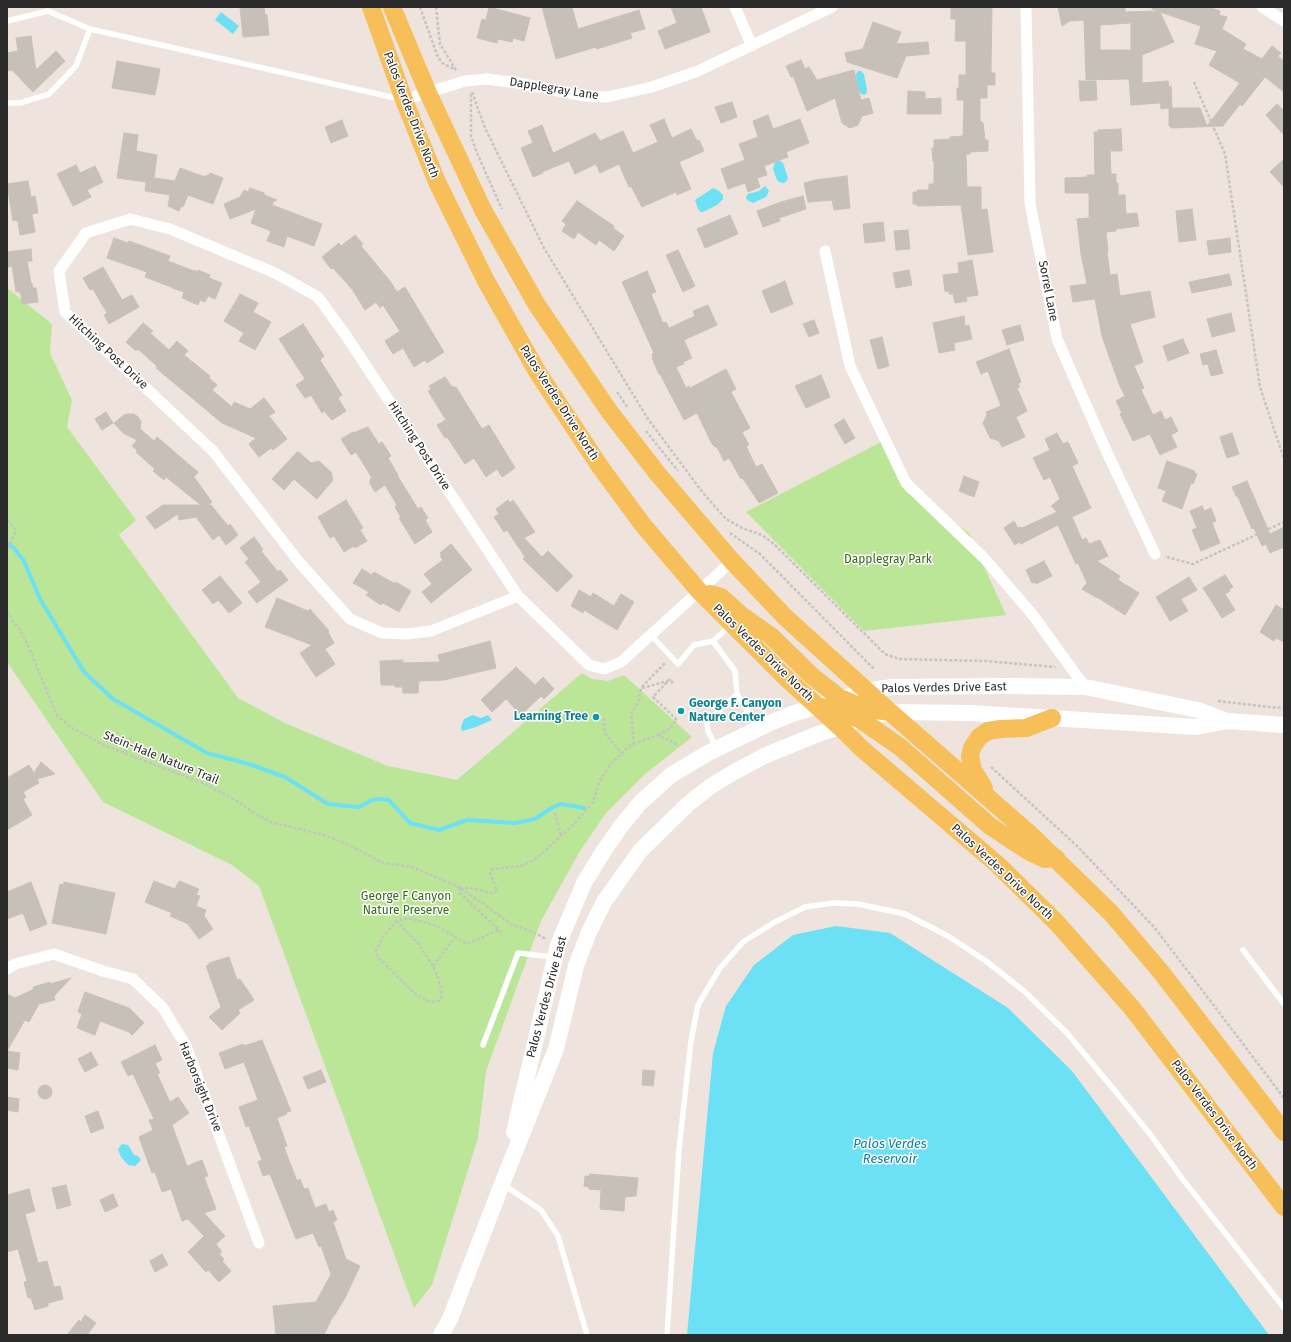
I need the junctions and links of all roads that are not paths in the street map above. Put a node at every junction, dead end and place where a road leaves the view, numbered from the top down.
1 (371, 7) edge
2 (392, 7) edge
3 (736, 7) edge
4 (832, 7) edge
5 (1026, 7) edge
6 (1262, 7) edge
7 (7, 21) edge
8 (1284, 21) edge
9 (90, 29) junction
10 (752, 46) junction
11 (428, 93) junction
12 (404, 100) junction
13 (7, 103) edge
14 (825, 251) dead end
15 (1155, 554) road end
16 (732, 561) junction
17 (699, 591) junction
18 (518, 596) junction
19 (732, 625) junction
20 (651, 636) junction
21 (713, 641) junction
22 (1085, 687) junction
23 (866, 691) junction
24 (737, 694) junction
25 (840, 698) junction
26 (817, 705) junction
27 (890, 712) junction
28 (1052, 718) junction
29 (861, 720) junction
30 (1228, 721) junction
31 (1284, 726) edge
32 (840, 727) junction
33 (758, 728) junction
34 (716, 749) junction
35 (989, 798) junction
36 (1056, 858) junction
37 (1243, 950) dead end
38 (557, 951) junction
39 (7, 969) edge
40 (1284, 1004) edge
41 (483, 1045) dead end
42 (1284, 1132) edge
43 (502, 1184) junction
44 (1284, 1207) edge
45 (259, 1243) dead end
46 (1284, 1308) edge
47 (441, 1335) edge
48 (587, 1335) edge
49 (667, 1335) edge

1 - 12 main road, Palos Verdes Drive North
2 - 11 main road, Palos Verdes Drive North
3 - 10 street
4 - 10 street, Dapplegray Lane
5 - 15 street, Sorrel Lane
6 - 8 street
7 - 9 lane
9 - 12 lane
9 - 13 lane
10 - 11 street, Dapplegray Lane
11 - 12 street, Dapplegray Lane
11 - 16 main road, Palos Verdes Drive North
12 - 17 main road, Palos Verdes Drive North
14 - 22 street
16 - 17 street, Hitching Post Drive
16 - 23 main road, Palos Verdes Drive North
17 - 19 main road, Palos Verdes Drive North
17 - 20 street, Hitching Post Drive
17 - 25 main road
18 - 18 street, Hitching Post Drive
18 - 20 street, Hitching Post Drive
19 - 21 lane
19 - 26 main road, Palos Verdes Drive North
20 - 21 lane
21 - 24 lane
22 - 23 main road, Palos Verdes Drive East
22 - 30 main road, Palos Verdes Drive East
23 - 25 main road, Palos Verdes Drive East
23 - 27 main road, Palos Verdes Drive North
24 - 33 lane
24 - 34 lane
25 - 26 main road, Palos Verdes Drive East
25 - 27 main road
26 - 29 main road
26 - 32 main road, Palos Verdes Drive North
26 - 33 main road, Palos Verdes Drive East
27 - 28 main road, Palos Verdes Drive East
27 - 29 main road, Palos Verdes Drive East
27 - 35 main road, Palos Verdes Drive North
28 - 30 main road, Palos Verdes Drive East
28 - 35 main road
29 - 32 main road, Palos Verdes Drive East
29 - 36 main road
30 - 31 main road, Palos Verdes Drive East
32 - 43 main road, Palos Verdes Drive East
32 - 44 main road, Palos Verdes Drive North
33 - 34 main road, Palos Verdes Drive East
34 - 38 main road, Palos Verdes Drive East
35 - 36 main road, Palos Verdes Drive North
36 - 42 main road, Palos Verdes Drive North
37 - 40 lane
38 - 41 lane
38 - 43 main road, Palos Verdes Drive East
39 - 45 street, Harborsight Drive
43 - 47 main road, Palos Verdes Drive East
43 - 48 lane
46 - 49 lane

